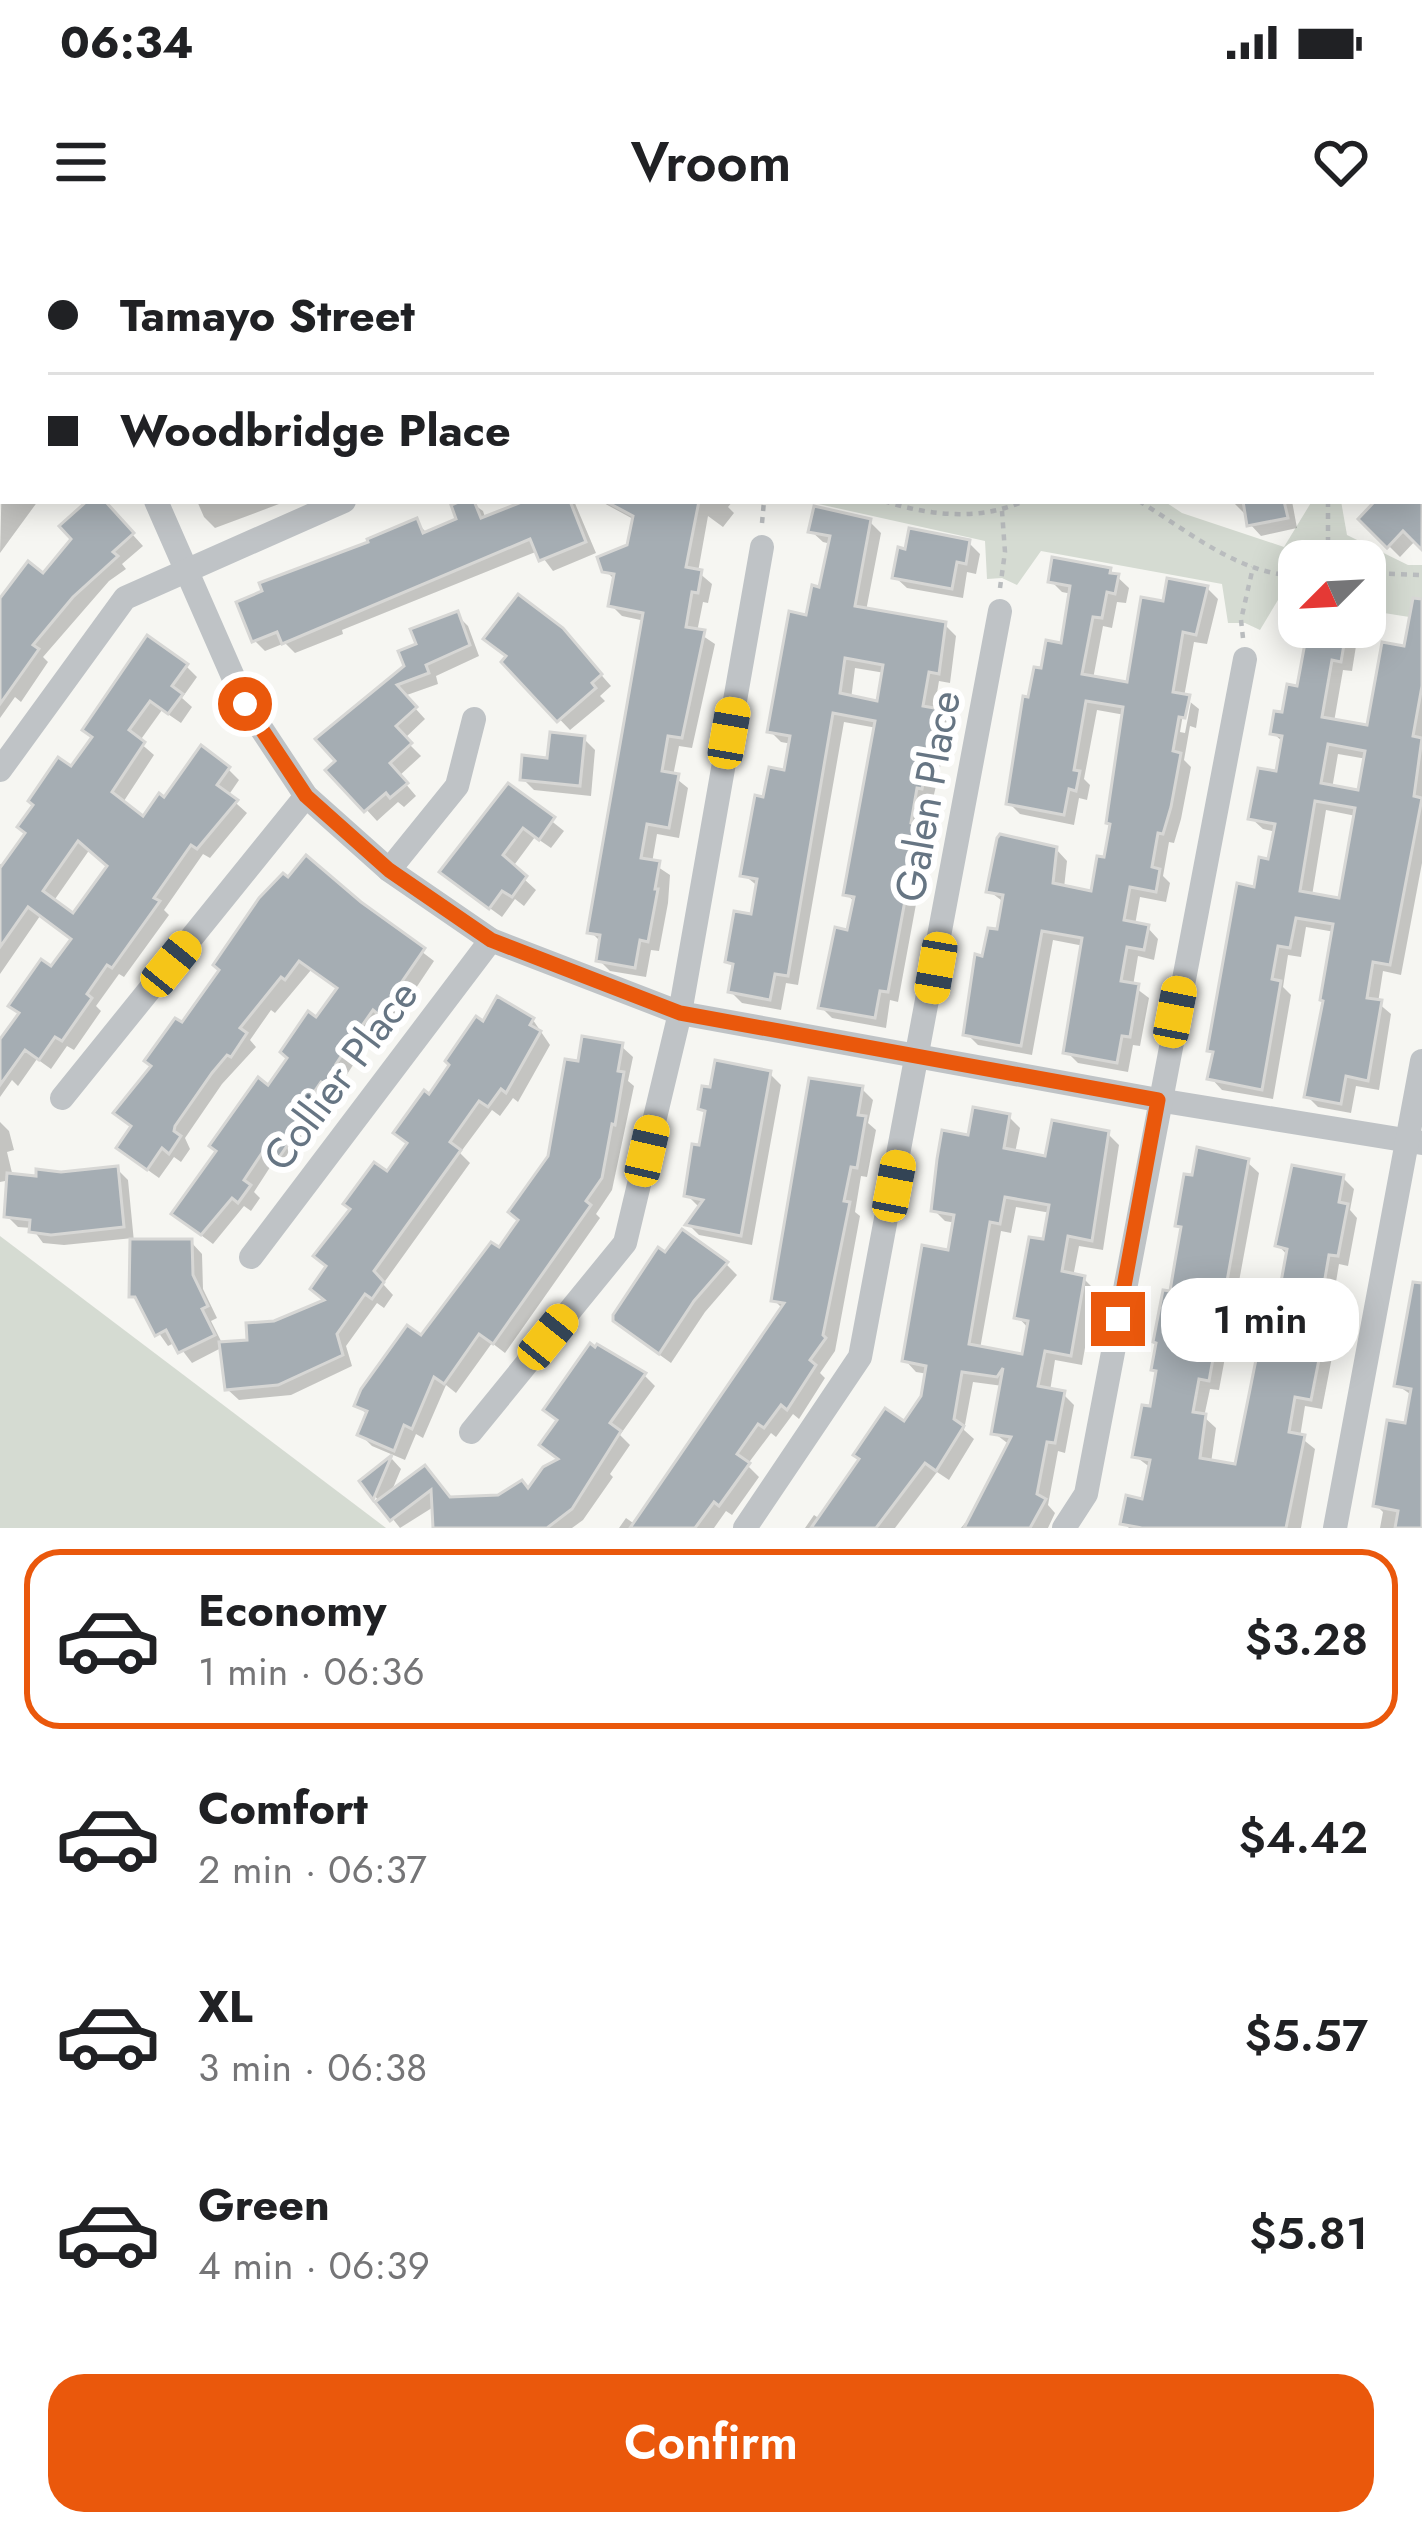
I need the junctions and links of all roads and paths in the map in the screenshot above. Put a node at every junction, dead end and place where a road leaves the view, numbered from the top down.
1 (157, 504) edge
2 (337, 504) edge
3 (900, 504) edge
4 (1017, 504) edge
5 (1144, 504) edge
6 (1328, 504) edge
7 (1002, 511) junction
8 (1328, 540) edge
9 (762, 547) dead end
10 (1252, 567) junction
11 (184, 569) junction
12 (1278, 572) edge
13 (1386, 574) edge
14 (1422, 575) edge
15 (1000, 611) joint
16 (1245, 659) joint
17 (474, 719) dead end
18 (0, 770) edge
19 (306, 796) junction
20 (389, 870) junction
21 (491, 940) junction
22 (680, 1013) junction
23 (920, 1058) junction
24 (1422, 1061) edge
25 (62, 1098) dead end
26 (1158, 1100) junction
27 (1416, 1141) edge
28 (251, 1257) dead end
29 (472, 1432) dead end
30 (745, 1528) edge
31 (1064, 1528) edge
32 (1335, 1528) edge

1 - 11 street
2 - 11 street
3 - 7 path
4 - 7 path
5 - 10 path
6 - 8 path
7 - 15 path
9 - 22 street
10 - 12 path
10 - 16 path
11 - 18 street
11 - 19 street
13 - 14 path
15 - 23 street, Galen Place
16 - 26 street
17 - 20 street
19 - 20 street
19 - 25 street
20 - 21 street
21 - 22 street
21 - 28 street, Collier Place
22 - 23 street
22 - 29 street
23 - 26 street
23 - 30 street, Galen Place
24 - 27 street
26 - 27 street
26 - 31 street
27 - 32 street

